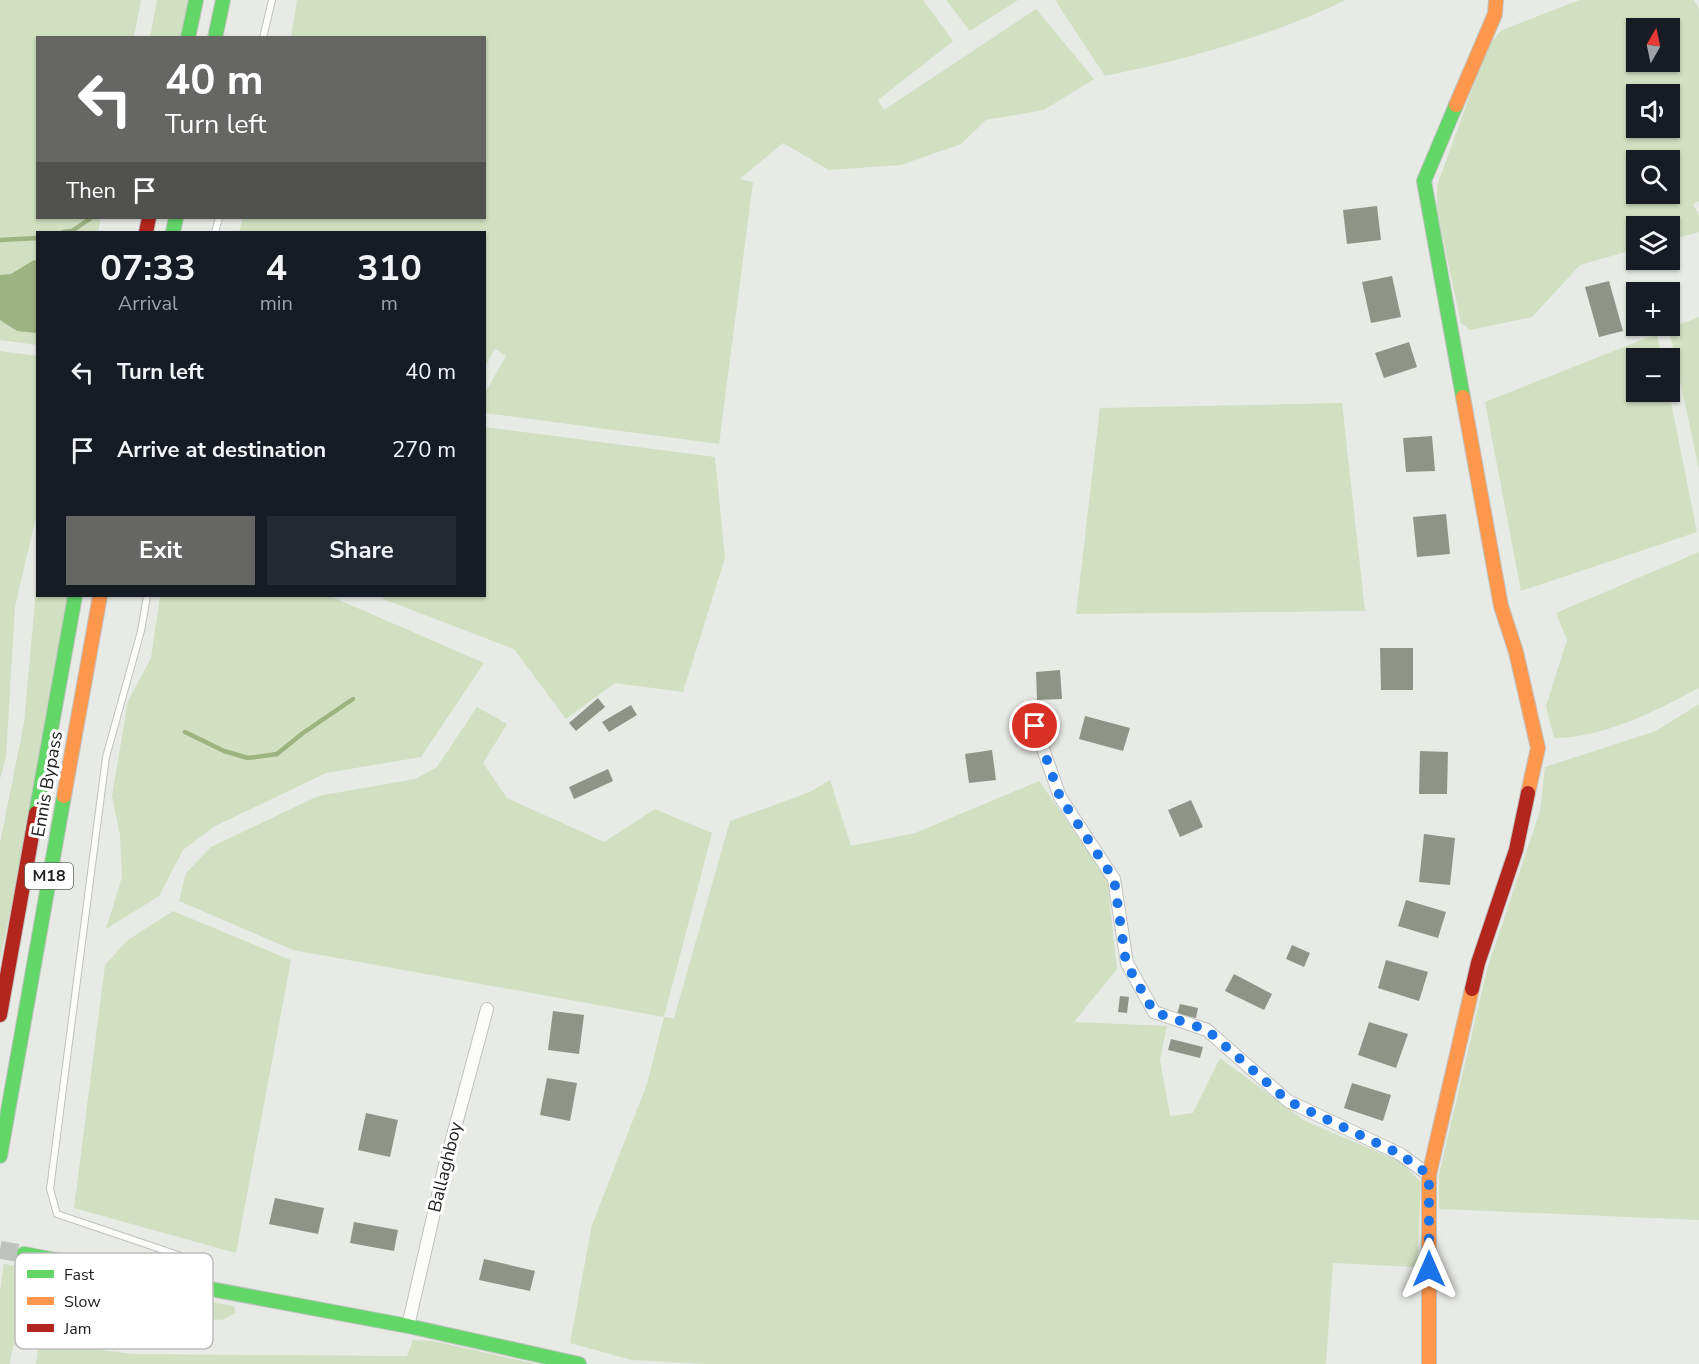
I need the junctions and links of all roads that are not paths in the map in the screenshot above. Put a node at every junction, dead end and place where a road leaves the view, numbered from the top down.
1 (196, 0) edge
2 (223, 0) edge
3 (272, 0) edge
4 (1496, 0) edge
5 (188, 36) edge
6 (215, 36) edge
7 (263, 36) edge
8 (75, 597) edge
9 (100, 597) edge
10 (147, 597) edge
11 (1035, 726) dead end
12 (487, 1009) dead end
13 (0, 1015) edge
14 (0, 1156) edge
15 (1429, 1175) junction
16 (172, 1253) edge
17 (213, 1289) edge
18 (408, 1326) junction
19 (579, 1364) edge
20 (1429, 1364) edge

1 - 5 main road
2 - 6 main road
3 - 7 lane
4 - 15 main road
8 - 13 main road, Ennis Bypass / M18
9 - 14 main road, Ennis Bypass / M18
10 - 16 lane
11 - 15 street
12 - 18 street, Ballaghboy
15 - 20 main road
17 - 18 main road
18 - 19 main road

